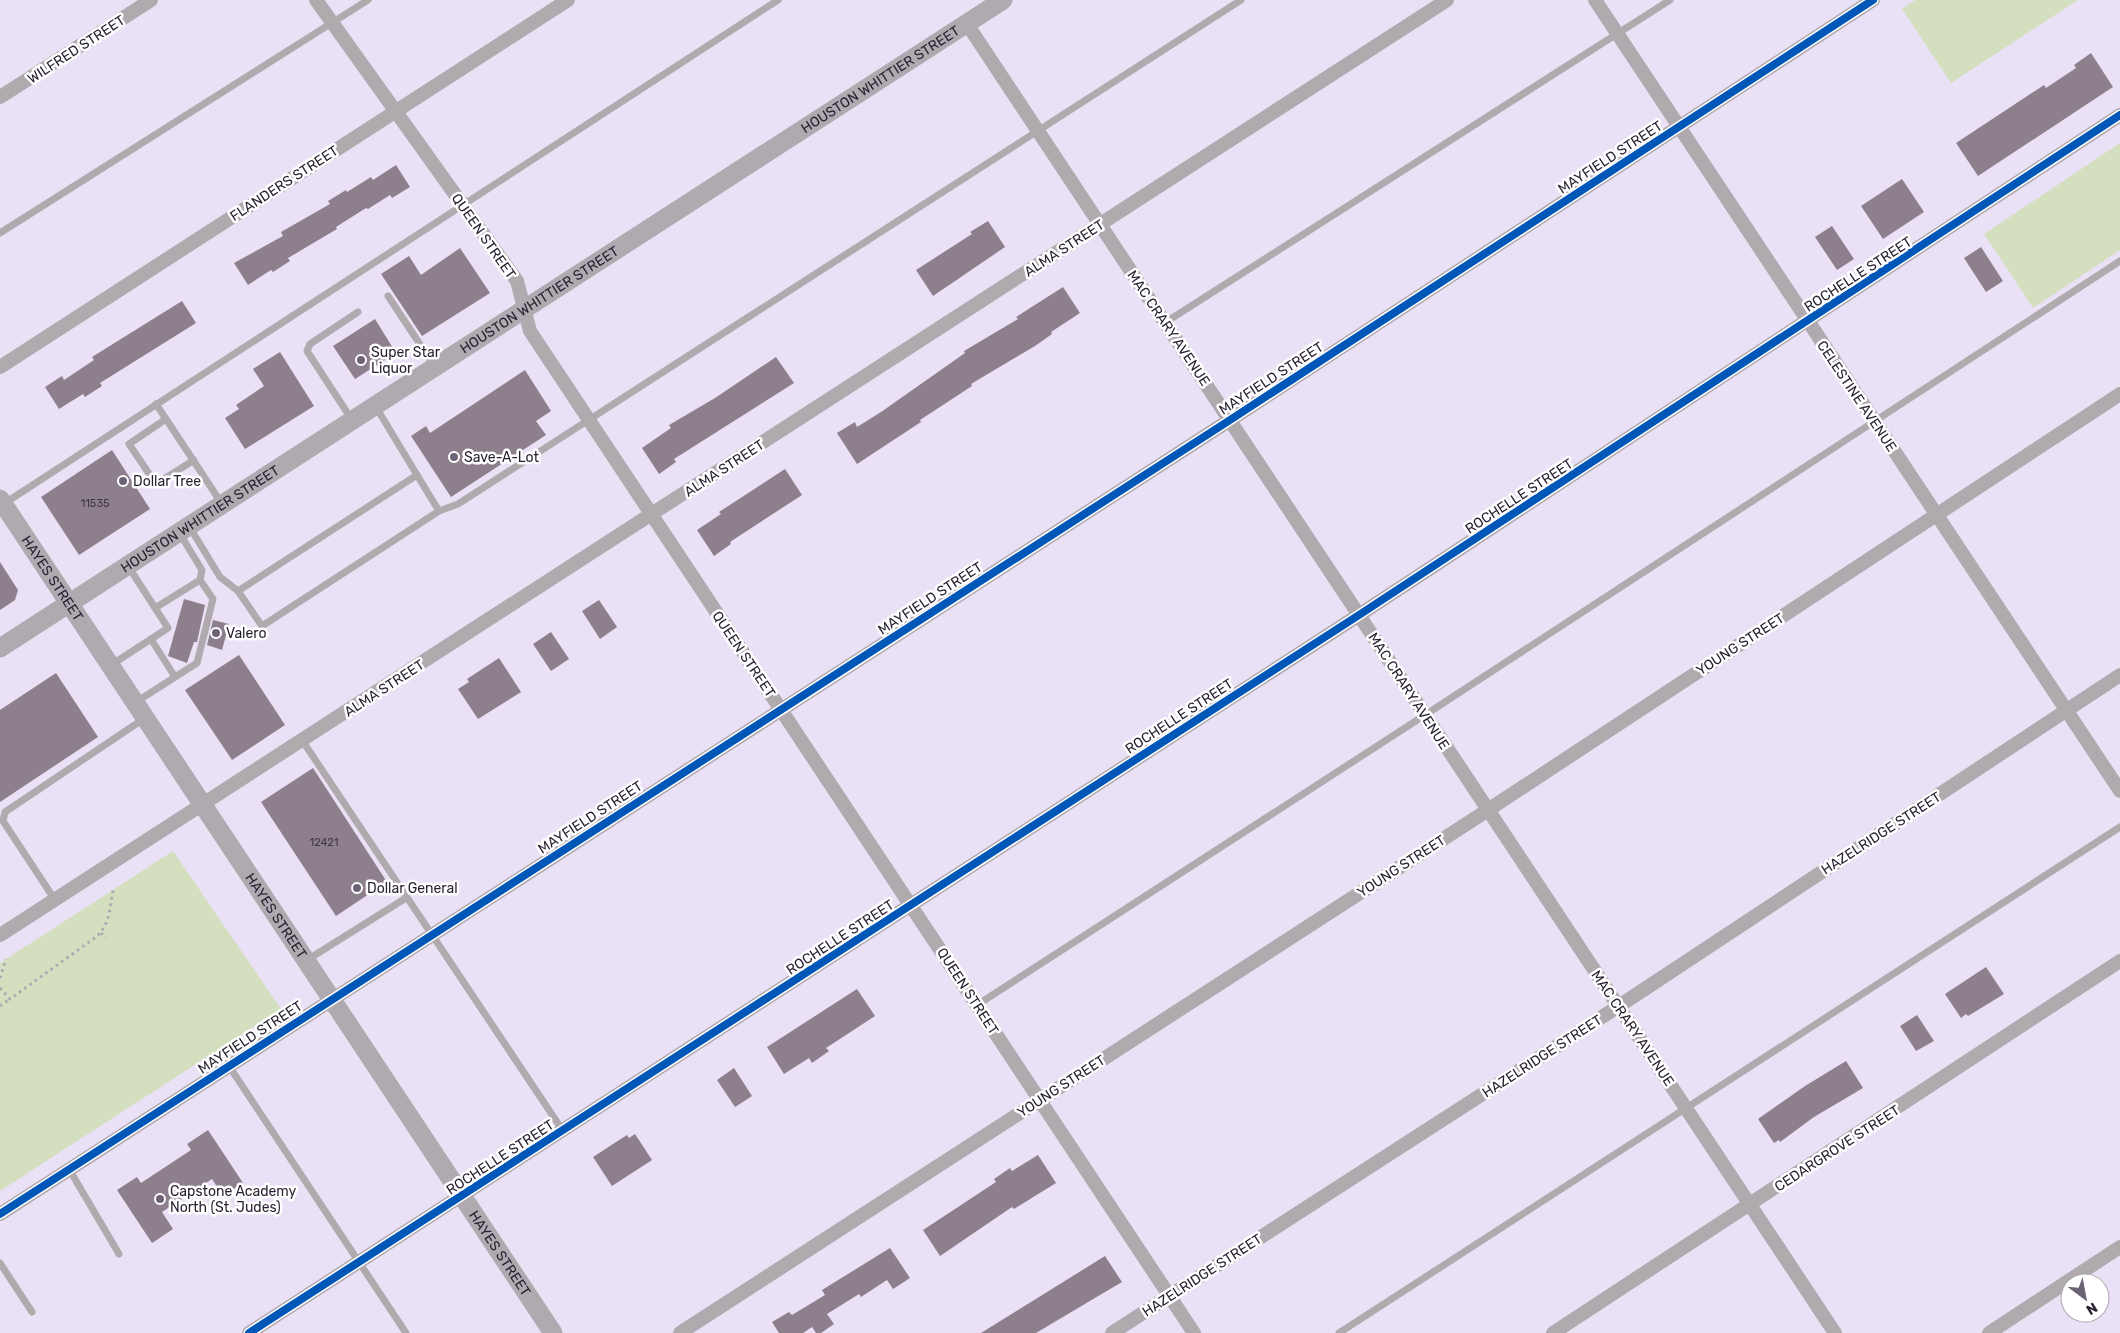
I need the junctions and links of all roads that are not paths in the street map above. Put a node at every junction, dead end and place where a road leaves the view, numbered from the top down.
1 (151, 0) edge
2 (316, 0) edge
3 (368, 0) edge
4 (568, 0) edge
5 (778, 0) edge
6 (1004, 0) edge
7 (1241, 0) edge
8 (1447, 0) edge
9 (1595, 0) edge
10 (1670, 0) edge
11 (1873, 0) edge
12 (332, 23) junction
13 (967, 24) junction
14 (1618, 34) junction
15 (0, 98) edge
16 (395, 111) junction
17 (2120, 116) edge
18 (1679, 127) junction
19 (1038, 131) junction
20 (463, 206) junction
21 (1100, 225) junction
22 (0, 234) edge
23 (2120, 261) edge
24 (388, 296) dead end
25 (526, 309) junction
26 (358, 312) dead end
27 (1166, 322) junction
28 (1808, 322) junction
29 (0, 367) edge
30 (435, 367) junction
31 (2120, 394) edge
32 (156, 404) junction
33 (375, 406) junction
34 (166, 419) junction
35 (588, 419) junction
36 (1230, 420) junction
37 (352, 421) junction
38 (1874, 421) junction
39 (194, 460) junction
40 (416, 475) junction
41 (1, 503) edge
42 (222, 505) junction
43 (439, 511) junction
44 (652, 514) junction
45 (1936, 515) junction
46 (184, 530) junction
47 (128, 566) junction
48 (200, 580) junction
49 (238, 591) junction
50 (70, 603) junction
51 (155, 608) junction
52 (1359, 615) junction
53 (151, 639) junction
54 (0, 648) edge
55 (111, 665) junction
56 (2120, 675) edge
57 (176, 677) junction
58 (781, 709) junction
59 (141, 710) junction
60 (2066, 710) junction
61 (1426, 715) junction
62 (302, 740) junction
63 (2120, 791) edge
64 (203, 804) junction
65 (1488, 810) junction
66 (2120, 827) edge
67 (406, 898) junction
68 (55, 900) junction
69 (911, 905) junction
70 (0, 935) edge
71 (431, 936) junction
72 (307, 960) junction
73 (2120, 961) edge
74 (332, 999) junction
75 (977, 1005) junction
76 (1619, 1006) junction
77 (229, 1066) junction
78 (1040, 1100) junction
79 (1686, 1109) junction
80 (563, 1131) junction
81 (69, 1169) junction
82 (462, 1196) junction
83 (1750, 1205) junction
84 (0, 1214) edge
85 (2120, 1247) edge
86 (119, 1254) dead end
87 (359, 1262) junction
88 (0, 1263) edge
89 (1170, 1296) junction
90 (32, 1312) dead end
91 (689, 1330) edge
92 (249, 1333) edge
93 (406, 1333) edge
94 (553, 1333) edge
95 (1112, 1333) edge
96 (1194, 1333) edge
97 (1339, 1333) edge
98 (1553, 1333) edge
99 (1835, 1333) edge
100 (1989, 1333) edge

1 - 15 street, WILFRED STREET
2 - 12 street, QUEEN STREET
3 - 12 lane
4 - 16 street, FLANDERS STREET
5 - 20 lane
6 - 13 street, HOUSTON WHITTIER STREET
7 - 19 lane
8 - 21 street, ALMA STREET
9 - 14 street, CELESTINE AVENUE
10 - 14 lane
11 - 18 street, MAYFIELD STREET
12 - 16 street, QUEEN STREET
12 - 22 lane
13 - 19 street, MAC CRARY AVENUE
13 - 25 street, HOUSTON WHITTIER STREET
14 - 18 street, CELESTINE AVENUE
14 - 27 lane
16 - 20 street, QUEEN STREET
16 - 29 street, FLANDERS STREET
17 - 28 street, ROCHELLE STREET
18 - 28 street, CELESTINE AVENUE
18 - 36 street, MAYFIELD STREET
19 - 21 street, MAC CRARY AVENUE
19 - 35 lane
20 - 25 street, QUEEN STREET
20 - 32 lane
21 - 27 street, MAC CRARY AVENUE
21 - 44 street, ALMA STREET
23 - 38 lane
24 - 30 lane
25 - 30 street, HOUSTON WHITTIER STREET
25 - 35 street, QUEEN STREET
26 - 37 lane
27 - 36 street, MAC CRARY AVENUE
28 - 38 street, CELESTINE AVENUE
28 - 52 street, ROCHELLE STREET
30 - 33 street, HOUSTON WHITTIER STREET
31 - 45 street, YOUNG STREET
32 - 34 lane
32 - 41 lane
33 - 37 street, HOUSTON WHITTIER STREET
33 - 40 lane
34 - 39 lane
34 - 39 lane
35 - 43 lane
35 - 44 street, QUEEN STREET
36 - 52 street, MAC CRARY AVENUE
36 - 58 street, MAYFIELD STREET
37 - 42 street, HOUSTON WHITTIER STREET
38 - 45 street, CELESTINE AVENUE
38 - 61 lane
39 - 42 lane
40 - 43 lane
40 - 49 lane
41 - 50 street, HAYES STREET
42 - 46 street, HOUSTON WHITTIER STREET
43 - 49 lane
44 - 58 street, QUEEN STREET
44 - 62 street, ALMA STREET
45 - 60 street, CELESTINE AVENUE
45 - 65 street, YOUNG STREET
46 - 47 street, HOUSTON WHITTIER STREET
46 - 48 lane
46 - 49 lane
47 - 50 street, HOUSTON WHITTIER STREET
47 - 51 lane
48 - 51 lane
48 - 57 lane
50 - 54 street, HOUSTON WHITTIER STREET
50 - 55 street, HAYES STREET
51 - 53 lane
52 - 61 street, MAC CRARY AVENUE
52 - 69 street, ROCHELLE STREET
53 - 55 lane
53 - 57 lane
55 - 59 street, HAYES STREET
56 - 60 street, HAZELRIDGE STREET
57 - 59 lane
58 - 69 street, QUEEN STREET
58 - 71 street, MAYFIELD STREET
59 - 64 street, HAYES STREET
59 - 68 lane
60 - 63 street, CELESTINE AVENUE
60 - 76 street, HAZELRIDGE STREET
61 - 65 street, MAC CRARY AVENUE
61 - 75 lane
62 - 64 street, ALMA STREET
62 - 67 lane
64 - 68 street, ALMA STREET
64 - 72 street, HAYES STREET
65 - 76 street, MAC CRARY AVENUE
65 - 78 street, YOUNG STREET
66 - 79 lane
67 - 71 lane
67 - 72 lane
68 - 70 street, ALMA STREET
69 - 75 street, QUEEN STREET
69 - 80 street, ROCHELLE STREET
71 - 74 street, MAYFIELD STREET
71 - 80 lane
72 - 74 street, HAYES STREET
73 - 83 street, CEDARGROVE STREET
74 - 77 street, MAYFIELD STREET
74 - 82 street, HAYES STREET
75 - 78 street, QUEEN STREET
76 - 79 street, MAC CRARY AVENUE
76 - 89 street, HAZELRIDGE STREET
77 - 81 street, MAYFIELD STREET
77 - 87 lane
78 - 89 street, QUEEN STREET
78 - 91 street, YOUNG STREET
79 - 83 street, MAC CRARY AVENUE
79 - 97 lane
80 - 82 street, ROCHELLE STREET
81 - 84 street, MAYFIELD STREET
81 - 86 lane
82 - 87 street, ROCHELLE STREET
82 - 94 street, HAYES STREET
83 - 98 street, CEDARGROVE STREET
83 - 99 street, MAC CRARY AVENUE
85 - 100 street
87 - 92 street, ROCHELLE STREET
87 - 93 lane
88 - 90 lane
89 - 95 street, HAZELRIDGE STREET
89 - 96 street, QUEEN STREET

